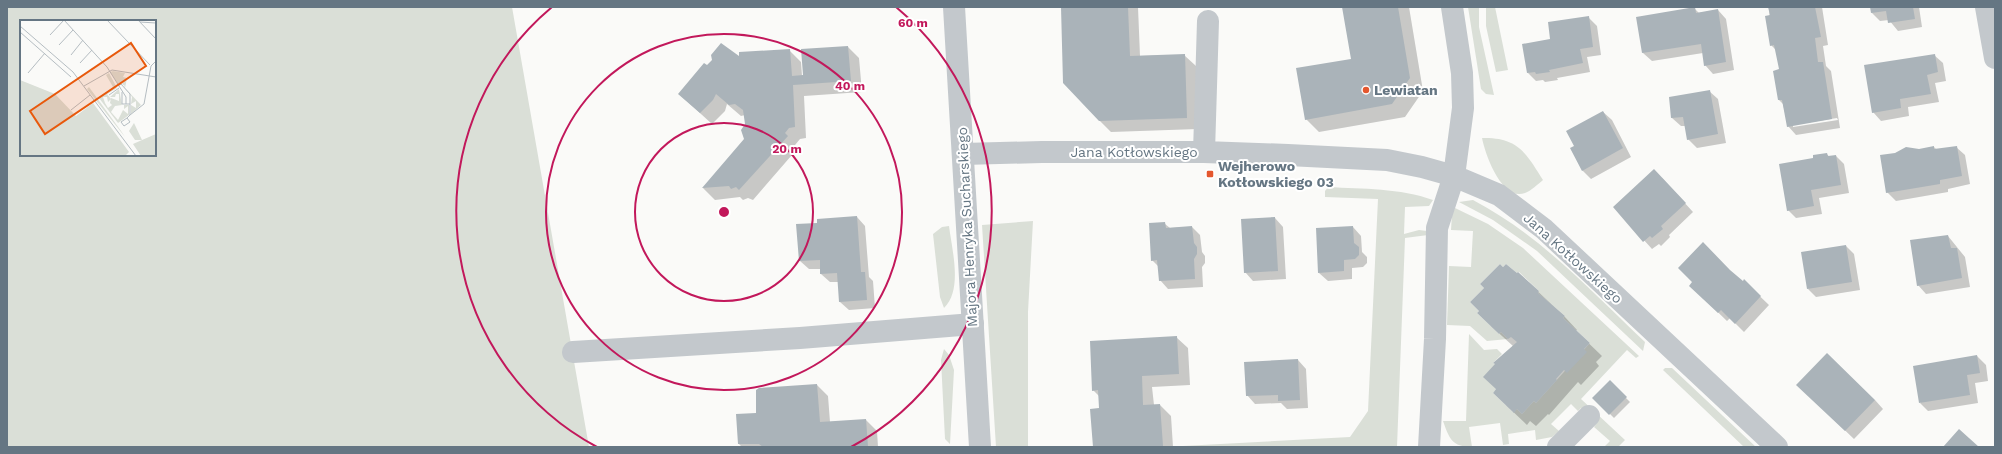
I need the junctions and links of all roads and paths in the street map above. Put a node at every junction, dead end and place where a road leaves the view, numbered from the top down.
1 (954, 7) edge
2 (1452, 7) edge
3 (1986, 7) edge
4 (1208, 21) dead end
5 (1995, 58) edge
6 (1204, 152) junction
7 (963, 154) junction
8 (1454, 176) junction
9 (973, 324) junction
10 (573, 352) dead end
11 (1589, 416) dead end
12 (980, 447) edge
13 (1429, 447) edge
14 (1558, 447) edge
15 (1777, 447) edge

1 - 7 street, Majora Henryka Sucharskiego
2 - 8 street
3 - 5 street
4 - 6 street
6 - 7 street, Jana Kotłowskiego
6 - 8 street, Jana Kotłowskiego
7 - 9 street, Majora Henryka Sucharskiego
8 - 13 street
8 - 15 street, Jana Kotłowskiego
9 - 10 street
9 - 12 street, Majora Henryka Sucharskiego
11 - 14 street

